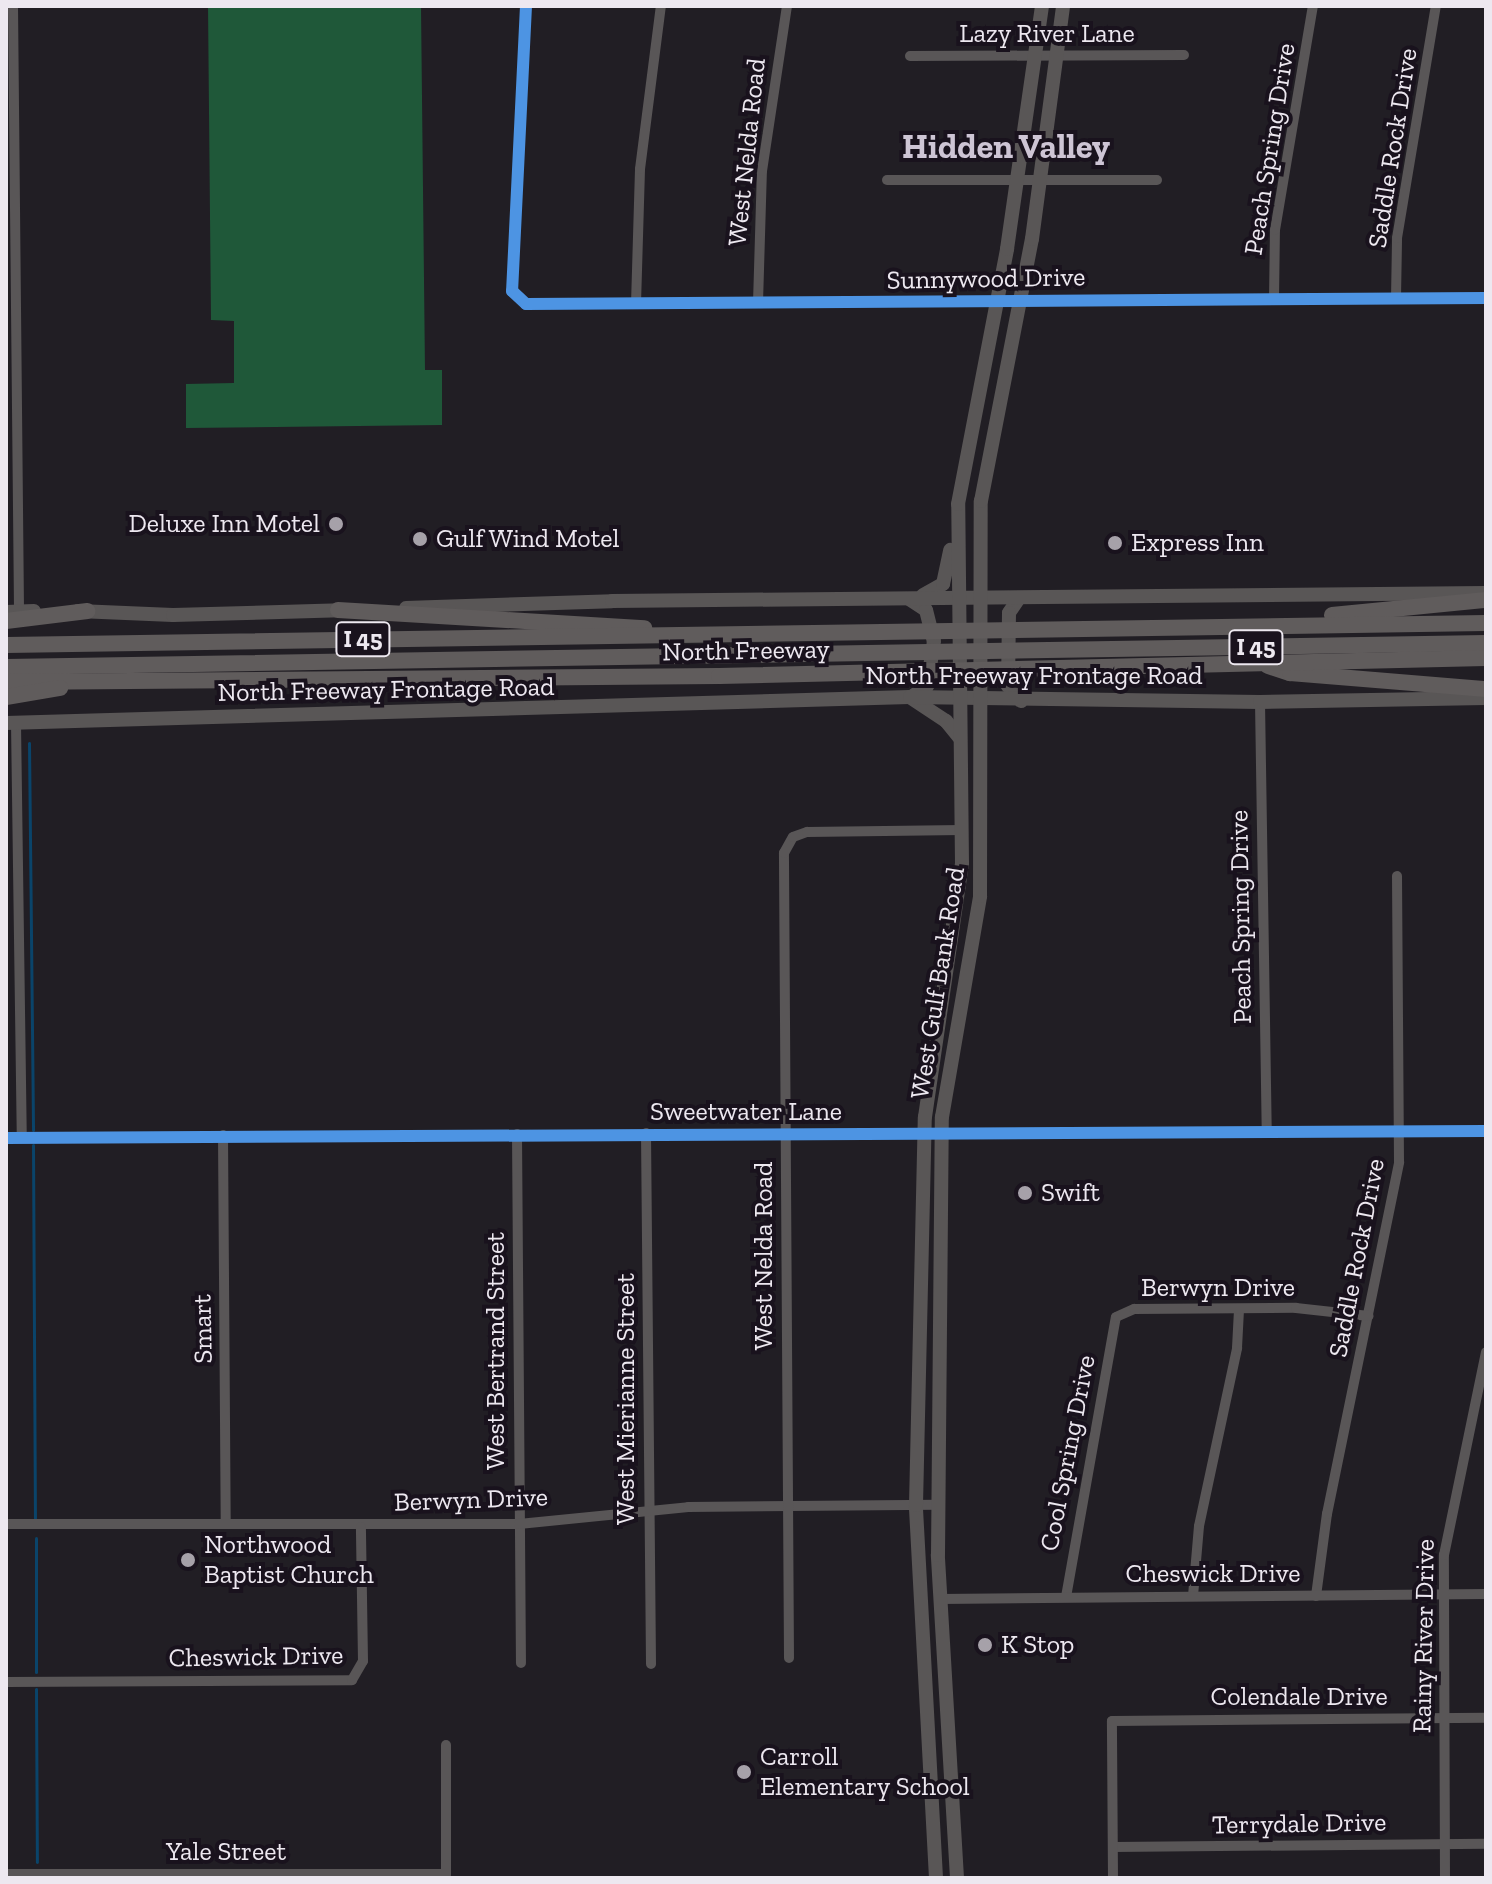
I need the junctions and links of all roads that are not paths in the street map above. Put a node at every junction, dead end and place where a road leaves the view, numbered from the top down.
1 (13, 6) edge
2 (526, 6) edge
3 (661, 6) edge
4 (787, 6) edge
5 (1042, 6) edge
6 (1063, 6) edge
7 (1313, 6) edge
8 (1436, 6) edge
9 (1035, 55) junction
10 (1057, 55) junction
11 (1184, 55) dead end
12 (910, 56) dead end
13 (1018, 179) junction
14 (1040, 179) junction
15 (887, 180) dead end
16 (1157, 180) dead end
17 (1396, 298) junction
18 (1486, 298) edge
19 (1274, 299) junction
20 (996, 301) junction
21 (1019, 301) junction
22 (758, 303) junction
23 (636, 304) junction
24 (966, 452) junction
25 (989, 455) junction
26 (957, 537) junction
27 (1486, 593) edge
28 (958, 598) junction
29 (981, 598) junction
30 (1019, 598) junction
31 (907, 599) junction
32 (1486, 600) edge
33 (338, 610) junction
34 (87, 611) joint
35 (10, 615) edge
36 (1486, 623) edge
37 (1214, 627) junction
38 (721, 638) junction
39 (1486, 643) edge
40 (6, 645) edge
41 (1486, 658) edge
42 (1256, 661) junction
43 (6, 667) edge
44 (6, 682) edge
45 (87, 682) junction
46 (1486, 689) edge
47 (6, 697) edge
48 (910, 697) junction
49 (1486, 698) edge
50 (958, 699) junction
51 (981, 701) junction
52 (1021, 701) junction
53 (1260, 702) junction
54 (11, 723) edge
55 (960, 743) junction
56 (981, 748) junction
57 (962, 830) junction
58 (1397, 876) dead end
59 (1400, 1131) junction
60 (1486, 1131) edge
61 (1267, 1132) junction
62 (646, 1133) junction
63 (925, 1133) junction
64 (941, 1133) junction
65 (517, 1134) junction
66 (223, 1135) junction
67 (786, 1135) junction
68 (6, 1138) edge
69 (22, 1138) junction
70 (1239, 1309) junction
71 (1369, 1316) junction
72 (1116, 1317) joint
73 (1486, 1352) edge
74 (788, 1505) junction
75 (916, 1505) junction
76 (937, 1505) junction
77 (649, 1509) junction
78 (226, 1523) junction
79 (6, 1524) edge
80 (519, 1524) junction
81 (361, 1527) junction
82 (1443, 1594) junction
83 (1486, 1594) edge
84 (1193, 1596) junction
85 (1316, 1596) junction
86 (1066, 1597) junction
87 (940, 1599) junction
88 (789, 1658) dead end
89 (521, 1663) dead end
90 (651, 1664) dead end
91 (6, 1682) edge
92 (1486, 1718) edge
93 (1444, 1719) junction
94 (446, 1745) dead end
95 (1486, 1844) edge
96 (1445, 1845) junction
97 (1113, 1847) junction
98 (6, 1874) edge
99 (936, 1878) edge
100 (957, 1878) edge
101 (1113, 1878) edge
102 (1445, 1878) edge

1 - 35 street
2 - 23 street, Sunnywood Drive
3 - 23 street
4 - 22 street, West Nelda Road
5 - 9 main road, West Gulf Bank Road
6 - 10 main road, West Gulf Bank Road
7 - 19 street, Peach Spring Drive
8 - 17 street, Saddle Rock Drive
9 - 10 street, Lazy River Lane
9 - 12 street, Lazy River Lane
9 - 13 main road, West Gulf Bank Road
10 - 11 street, Lazy River Lane
10 - 14 main road, West Gulf Bank Road
13 - 14 street
13 - 15 street
13 - 20 main road, West Gulf Bank Road
14 - 16 street
14 - 21 main road, West Gulf Bank Road
17 - 18 street, Sunnywood Drive
17 - 19 street, Sunnywood Drive
19 - 21 street, Sunnywood Drive
20 - 21 street, Sunnywood Drive
20 - 22 street, Sunnywood Drive
20 - 24 main road, West Gulf Bank Road
21 - 25 main road, West Gulf Bank Road
22 - 23 street, Sunnywood Drive
24 - 25 main road
24 - 26 main road, West Gulf Bank Road
25 - 29 main road, West Gulf Bank Road
26 - 28 main road, West Gulf Bank Road
26 - 31 main road
27 - 30 main road
28 - 29 main road
28 - 31 main road
28 - 50 main road, West Gulf Bank Road
29 - 30 main road
29 - 51 main road, West Gulf Bank Road
30 - 52 main road
31 - 33 main road
31 - 48 main road
32 - 37 highway
33 - 34 main road
33 - 38 highway
34 - 35 highway
36 - 37 highway, North Freeway / I 45
37 - 38 highway, North Freeway / I 45
38 - 40 highway, North Freeway / I 45
39 - 43 highway, North Freeway / I 45
41 - 42 highway, North Freeway / I 45
42 - 45 highway, North Freeway / I 45
42 - 46 highway
44 - 45 highway, North Freeway / I 45
45 - 47 highway
48 - 50 main road, North Freeway Frontage Road
48 - 54 main road, North Freeway Frontage Road
48 - 55 main road
49 - 53 main road, North Freeway Frontage Road
50 - 51 main road, North Freeway Frontage Road
50 - 55 main road, West Gulf Bank Road
51 - 52 main road, North Freeway Frontage Road
51 - 56 main road, West Gulf Bank Road
52 - 53 main road, North Freeway Frontage Road
53 - 61 street, Peach Spring Drive
54 - 69 street
55 - 56 main road
55 - 57 main road, West Gulf Bank Road
56 - 64 main road, West Gulf Bank Road
57 - 63 main road, West Gulf Bank Road
57 - 67 street, West Nelda Road
58 - 59 street, Saddle Rock Drive
59 - 60 street, Sweetwater Lane
59 - 61 street, Sweetwater Lane
59 - 71 street, Saddle Rock Drive
61 - 64 street, Sweetwater Lane
62 - 65 street, Sweetwater Lane
62 - 67 street, Sweetwater Lane
62 - 77 street, West Mierianne Street
63 - 64 street, Sweetwater Lane
63 - 67 street, Sweetwater Lane
63 - 75 main road, West Gulf Bank Road
64 - 76 main road, West Gulf Bank Road
65 - 66 street, Sweetwater Lane
65 - 80 street, West Bertrand Street
66 - 69 street, Sweetwater Lane
66 - 78 street, Smart
67 - 74 street, West Nelda Road
68 - 69 street, Sweetwater Lane
70 - 71 street, Berwyn Drive
70 - 72 street, Berwyn Drive
70 - 84 street
71 - 85 street, Saddle Rock Drive
72 - 86 street, Cool Spring Drive
73 - 82 street, Rainy River Drive
74 - 75 street, Berwyn Drive
74 - 77 street, Berwyn Drive
74 - 88 street, West Nelda Road
75 - 76 street, Berwyn Drive
75 - 99 main road, West Gulf Bank Road
76 - 87 main road, West Gulf Bank Road
77 - 80 street, Berwyn Drive
77 - 90 street, West Mierianne Street
78 - 79 street, Berwyn Drive
78 - 81 street, Berwyn Drive
80 - 81 street, Berwyn Drive
80 - 89 street, West Bertrand Street
81 - 91 street, Cheswick Drive
82 - 83 street, Cheswick Drive
82 - 85 street, Cheswick Drive
82 - 93 street, Rainy River Drive
84 - 85 street, Cheswick Drive
84 - 86 street, Cheswick Drive
86 - 87 street, Cheswick Drive
87 - 100 main road, West Gulf Bank Road
92 - 93 street, Colendale Drive
93 - 96 street, Rainy River Drive
93 - 97 street, Colendale Drive
94 - 98 street, Yale Street
95 - 96 street, Terrydale Drive
96 - 97 street, Terrydale Drive
96 - 102 street, Rainy River Drive
97 - 101 street

